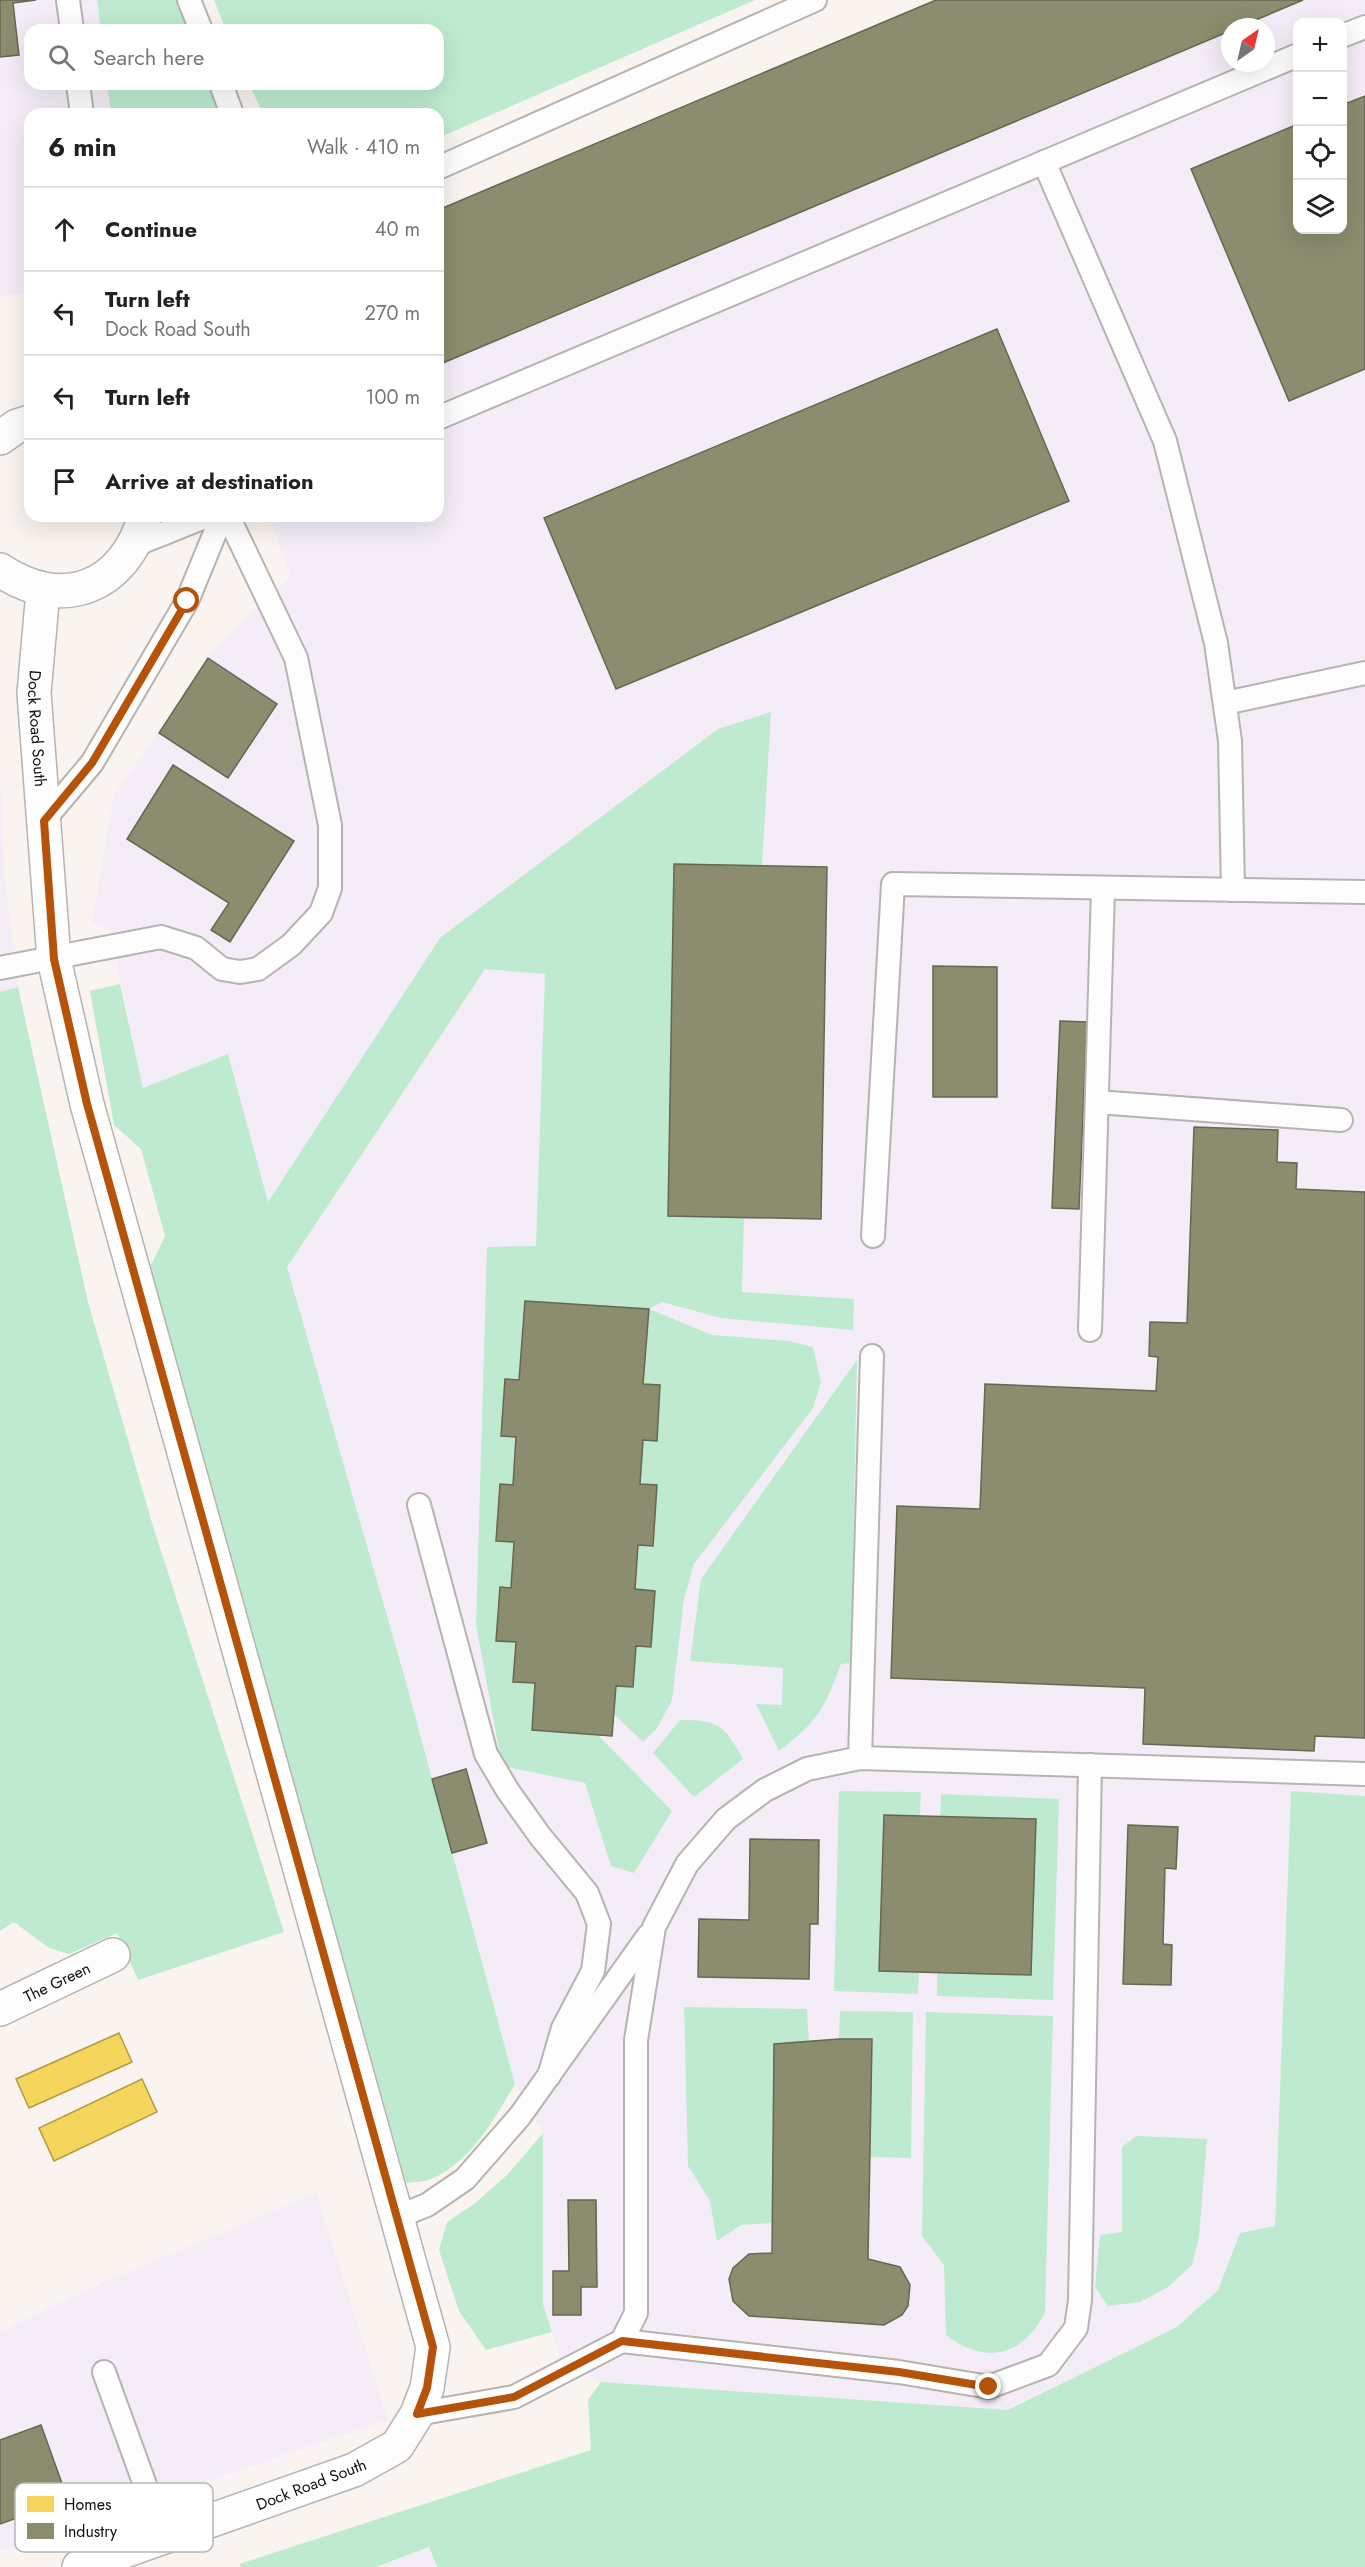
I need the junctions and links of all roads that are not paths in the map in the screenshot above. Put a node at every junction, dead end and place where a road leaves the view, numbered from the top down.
1 (69, 0) edge
2 (189, 0) edge
3 (815, 0) edge
4 (71, 24) edge
5 (199, 24) edge
6 (1365, 27) edge
7 (1347, 34) edge
8 (1293, 57) edge
9 (79, 90) edge
10 (223, 90) edge
11 (81, 108) edge
12 (230, 108) edge
13 (1044, 162) junction
14 (444, 165) edge
15 (444, 415) edge
16 (24, 424) edge
17 (0, 438) edge
18 (180, 522) edge
19 (220, 522) edge
20 (231, 522) edge
21 (140, 531) edge
22 (0, 570) edge
23 (43, 591) junction
24 (1365, 673) edge
25 (1225, 703) junction
26 (44, 821) junction
27 (1103, 888) junction
28 (1233, 890) junction
29 (1365, 892) edge
30 (54, 959) junction
31 (0, 968) edge
32 (1097, 1102) junction
33 (1341, 1120) dead end
34 (873, 1236) dead end
35 (1090, 1330) dead end
36 (872, 1356) dead end
37 (418, 1505) dead end
38 (860, 1758) junction
39 (1090, 1765) junction
40 (1365, 1774) edge
41 (654, 1927) junction
42 (113, 1955) dead end
43 (0, 2009) edge
44 (549, 2076) junction
45 (397, 2217) junction
46 (622, 2341) junction
47 (104, 2372) dead end
48 (417, 2414) junction
49 (144, 2483) edge
50 (213, 2520) edge
51 (122, 2552) edge
52 (79, 2567) edge

1 - 4 lane
2 - 5 lane
3 - 14 lane
6 - 7 lane
8 - 13 lane
9 - 11 lane
10 - 12 lane
13 - 15 lane
13 - 25 lane
16 - 17 street
18 - 21 lane
19 - 26 lane
20 - 30 lane
21 - 23 street
22 - 23 street
23 - 26 street, Dock Road South
24 - 25 lane
25 - 28 lane
26 - 30 street, Dock Road South
27 - 28 lane
27 - 32 lane
27 - 34 lane
28 - 29 lane
30 - 31 lane
30 - 45 street, Dock Road South
32 - 33 lane
32 - 35 lane
36 - 38 lane
37 - 44 lane
38 - 39 lane
38 - 41 lane
39 - 40 lane
39 - 46 lane
41 - 44 lane
41 - 46 lane
42 - 43 street, The Green
44 - 45 lane
45 - 48 street, Dock Road South
46 - 48 lane
47 - 49 lane
48 - 50 street, Dock Road South
51 - 52 street, Dock Road South

